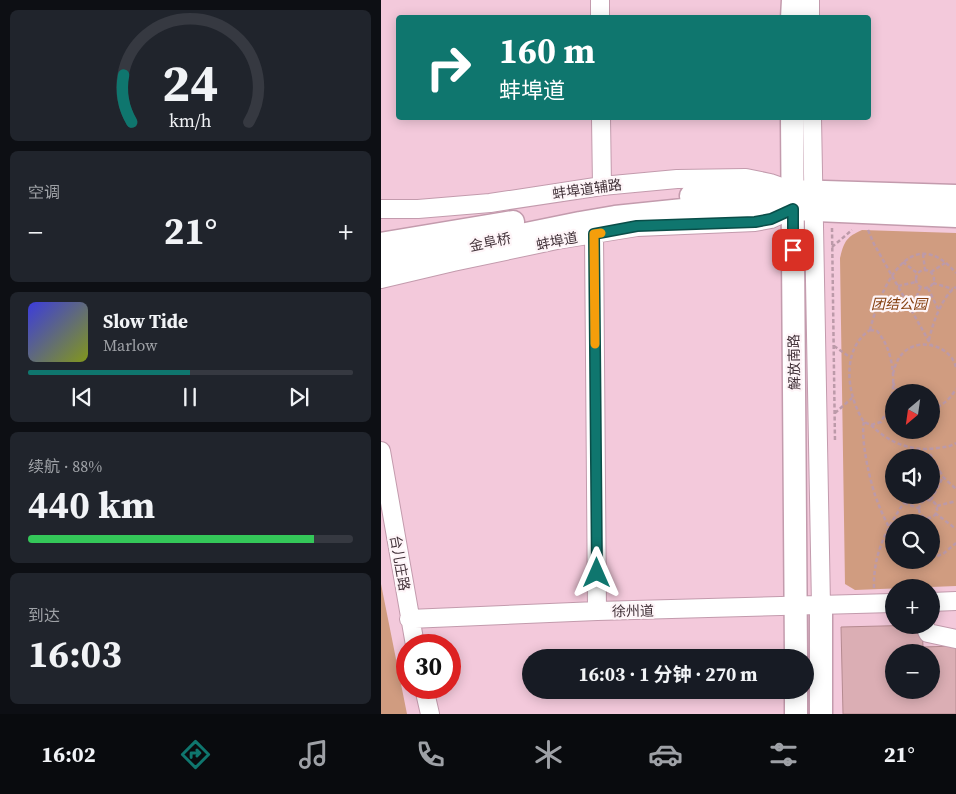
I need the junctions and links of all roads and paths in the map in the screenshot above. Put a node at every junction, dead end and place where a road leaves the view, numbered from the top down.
1 (600, 0) edge
2 (793, 0) edge
3 (810, 0) edge
4 (600, 15) edge
5 (793, 15) edge
6 (811, 15) edge
7 (601, 120) edge
8 (792, 120) edge
9 (812, 120) edge
10 (602, 186) junction
11 (956, 196) edge
12 (716, 202) junction
13 (809, 203) junction
14 (381, 209) edge
15 (956, 216) edge
16 (866, 225) dead end
17 (594, 234) junction
18 (381, 244) edge
19 (923, 253) junction
20 (903, 262) junction
21 (945, 263) junction
22 (381, 264) edge
23 (925, 270) junction
24 (931, 272) junction
25 (956, 272) edge
26 (917, 273) junction
27 (892, 275) junction
28 (381, 279) edge
29 (915, 282) junction
30 (933, 283) junction
31 (898, 286) junction
32 (920, 288) junction
33 (929, 288) junction
34 (954, 288) edge
35 (912, 309) junction
36 (939, 311) junction
37 (870, 330) junction
38 (929, 340) junction
39 (931, 345) junction
40 (834, 346) junction
41 (851, 358) junction
42 (955, 360) edge
43 (956, 367) edge
44 (893, 378) junction
45 (895, 384) edge
46 (956, 390) edge
47 (852, 398) junction
48 (940, 406) edge
49 (835, 413) junction
50 (864, 422) junction
51 (871, 425) junction
52 (835, 442) dead end
53 (956, 443) edge
54 (914, 449) edge
55 (934, 449) edge
56 (381, 452) edge
57 (940, 472) edge
58 (943, 476) junction
59 (940, 482) edge
60 (956, 489) edge
61 (956, 501) edge
62 (907, 504) edge
63 (920, 504) edge
64 (937, 506) joint
65 (918, 508) junction
66 (935, 513) joint
67 (921, 514) edge
68 (885, 518) edge
69 (956, 529) edge
70 (885, 536) edge
71 (956, 543) edge
72 (940, 555) edge
73 (956, 601) edge
74 (940, 602) edge
75 (874, 604) junction
76 (885, 604) edge
77 (821, 606) junction
78 (796, 607) junction
79 (597, 611) junction
80 (409, 619) junction
81 (412, 634) edge
82 (933, 634) edge
83 (956, 639) edge
84 (796, 649) edge
85 (427, 699) edge
86 (796, 699) edge
87 (430, 714) edge
88 (796, 714) edge
89 (821, 714) edge

1 - 4 street
2 - 5 main road
3 - 6 street
7 - 10 street
8 - 13 main road, 解放南路
9 - 13 street, 解放南路
10 - 13 street, 蚌埠道辅路
10 - 14 street, 蚌埠道辅路
11 - 13 main road, 蚌埠道
12 - 13 main road, 蚌埠道
12 - 18 main road, 金阜桥
12 - 22 main road, 金阜桥
13 - 15 main road, 蚌埠道
13 - 17 street, 蚌埠道
13 - 40 path
13 - 77 street, 解放南路
13 - 78 main road, 解放南路
16 - 27 path
17 - 28 street, 蚌埠道
17 - 79 street
19 - 20 path
19 - 21 path
19 - 23 path
20 - 26 path
20 - 27 path
21 - 24 path
21 - 25 path
23 - 24 path
23 - 26 path
24 - 30 path
26 - 29 path
27 - 31 path
27 - 37 path
29 - 31 path
29 - 32 path
30 - 33 path
30 - 34 path
31 - 35 path
32 - 33 path
32 - 35 path
33 - 36 path
34 - 36 path
35 - 38 path
36 - 38 path
37 - 41 path
37 - 44 path
38 - 39 path
39 - 42 path
39 - 44 path
40 - 41 path
40 - 49 path
41 - 47 path
42 - 43 path
44 - 45 path
44 - 51 path
46 - 48 path
47 - 49 path
47 - 50 path
49 - 52 path
50 - 51 path
50 - 68 path
51 - 54 path
53 - 55 path
56 - 80 street, 台儿庄路
57 - 58 path
58 - 59 path
58 - 60 path
61 - 64 path
62 - 65 path
63 - 65 path
64 - 66 path
65 - 67 path
66 - 69 path
70 - 75 path
71 - 72 path
73 - 74 street
75 - 76 street
75 - 77 street
77 - 78 street, 徐州道
77 - 89 main road
78 - 79 street, 徐州道
78 - 84 main road, 解放南路
79 - 80 street, 徐州道
80 - 81 street, 台儿庄路
82 - 83 street
85 - 87 street
86 - 88 main road

